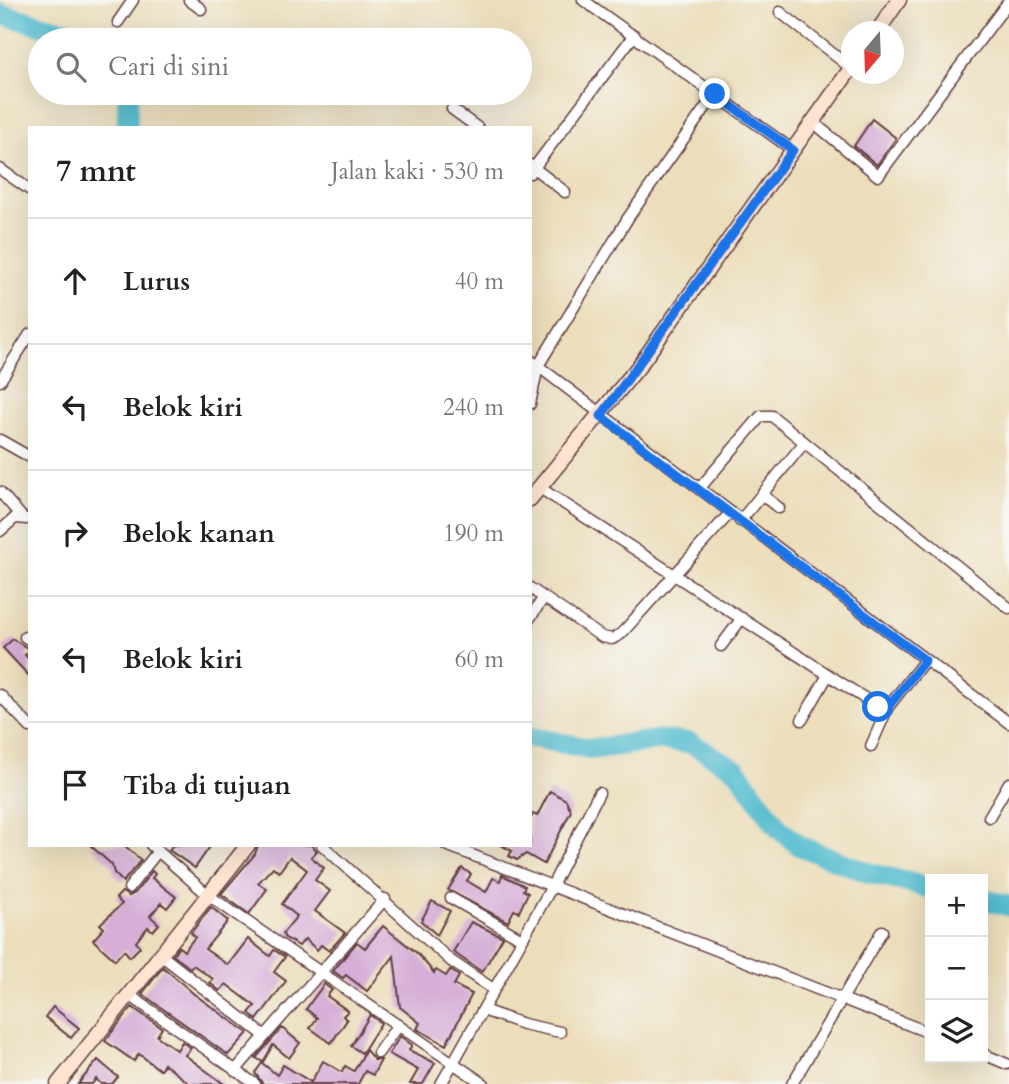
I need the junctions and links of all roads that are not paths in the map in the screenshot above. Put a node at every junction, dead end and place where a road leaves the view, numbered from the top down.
1 (133, 0) edge
2 (189, 0) edge
3 (583, 0) edge
4 (899, 0) edge
5 (1009, 1) edge
6 (201, 9) dead end
7 (780, 12) dead end
8 (885, 21) edge
9 (118, 22) dead end
10 (634, 35) junction
11 (841, 59) edge
12 (841, 81) edge
13 (715, 94) junction
14 (452, 109) dead end
15 (813, 122) junction
16 (475, 126) edge
17 (793, 150) junction
18 (0, 169) edge
19 (532, 169) edge
20 (28, 189) edge
21 (565, 192) dead end
22 (28, 337) edge
23 (534, 363) edge
24 (2, 375) edge
25 (532, 384) edge
26 (601, 416) junction
27 (0, 440) edge
28 (804, 443) junction
29 (28, 456) edge
30 (699, 489) junction
31 (0, 492) edge
32 (535, 494) edge
33 (762, 495) junction
34 (779, 508) dead end
35 (735, 517) junction
36 (27, 519) edge
37 (0, 531) edge
38 (675, 575) junction
39 (532, 589) edge
40 (544, 597) junction
41 (1009, 608) edge
42 (532, 615) edge
43 (742, 618) junction
44 (721, 646) dead end
45 (925, 660) junction
46 (828, 675) junction
47 (0, 695) edge
48 (888, 707) junction
49 (802, 720) dead end
50 (1009, 723) edge
51 (28, 725) edge
52 (872, 746) dead end
53 (1009, 783) edge
54 (599, 793) dead end
55 (989, 817) dead end
56 (246, 847) edge
57 (324, 847) edge
58 (451, 847) edge
59 (154, 848) edge
60 (129, 888) dead end
61 (551, 888) junction
62 (208, 894) junction
63 (451, 898) dead end
64 (385, 899) junction
65 (882, 931) dead end
66 (522, 939) junction
67 (161, 955) junction
68 (320, 972) junction
69 (494, 989) junction
70 (128, 994) junction
71 (840, 998) junction
72 (483, 1010) junction
73 (398, 1025) junction
74 (925, 1031) edge
75 (560, 1032) dead end
76 (265, 1036) junction
77 (378, 1053) dead end
78 (988, 1056) edge
79 (453, 1063) junction
80 (1007, 1064) edge
81 (234, 1071) junction
82 (58, 1084) edge
83 (255, 1084) edge
84 (441, 1084) edge
85 (484, 1084) edge
86 (792, 1084) edge

1 - 9 street
2 - 6 street
3 - 10 street
4 - 8 main road
5 - 15 street
7 - 11 street
10 - 13 street
10 - 19 street
12 - 15 main road
13 - 17 street
13 - 23 street
14 - 16 street
15 - 17 main road
17 - 26 main road
18 - 20 street
19 - 21 street
22 - 24 street
23 - 25 street
23 - 26 street
26 - 30 street
26 - 32 main road
27 - 29 street
28 - 30 street
28 - 33 street
28 - 41 street
30 - 35 street
31 - 36 street
32 - 38 street
33 - 34 street
33 - 35 street
35 - 38 street
35 - 45 street
36 - 37 street
38 - 40 street
38 - 43 street
39 - 40 street
40 - 42 street
43 - 44 street
43 - 46 street
45 - 48 street
45 - 50 street
46 - 48 street
46 - 49 street
47 - 51 street
48 - 52 street
53 - 55 street
54 - 61 street
56 - 62 main road
57 - 64 street
58 - 61 street
59 - 60 street
59 - 62 street
61 - 66 street
61 - 71 street
62 - 67 main road
62 - 68 street
63 - 66 street
64 - 68 street
64 - 69 street
65 - 71 street
66 - 69 street
67 - 70 main road
67 - 76 street
68 - 73 street
68 - 76 street
69 - 72 street
70 - 81 street
70 - 82 main road
71 - 74 street
71 - 86 street
72 - 75 street
72 - 79 street
73 - 77 street
73 - 79 street
76 - 81 street
78 - 80 street
79 - 84 street
79 - 85 street
81 - 83 street

